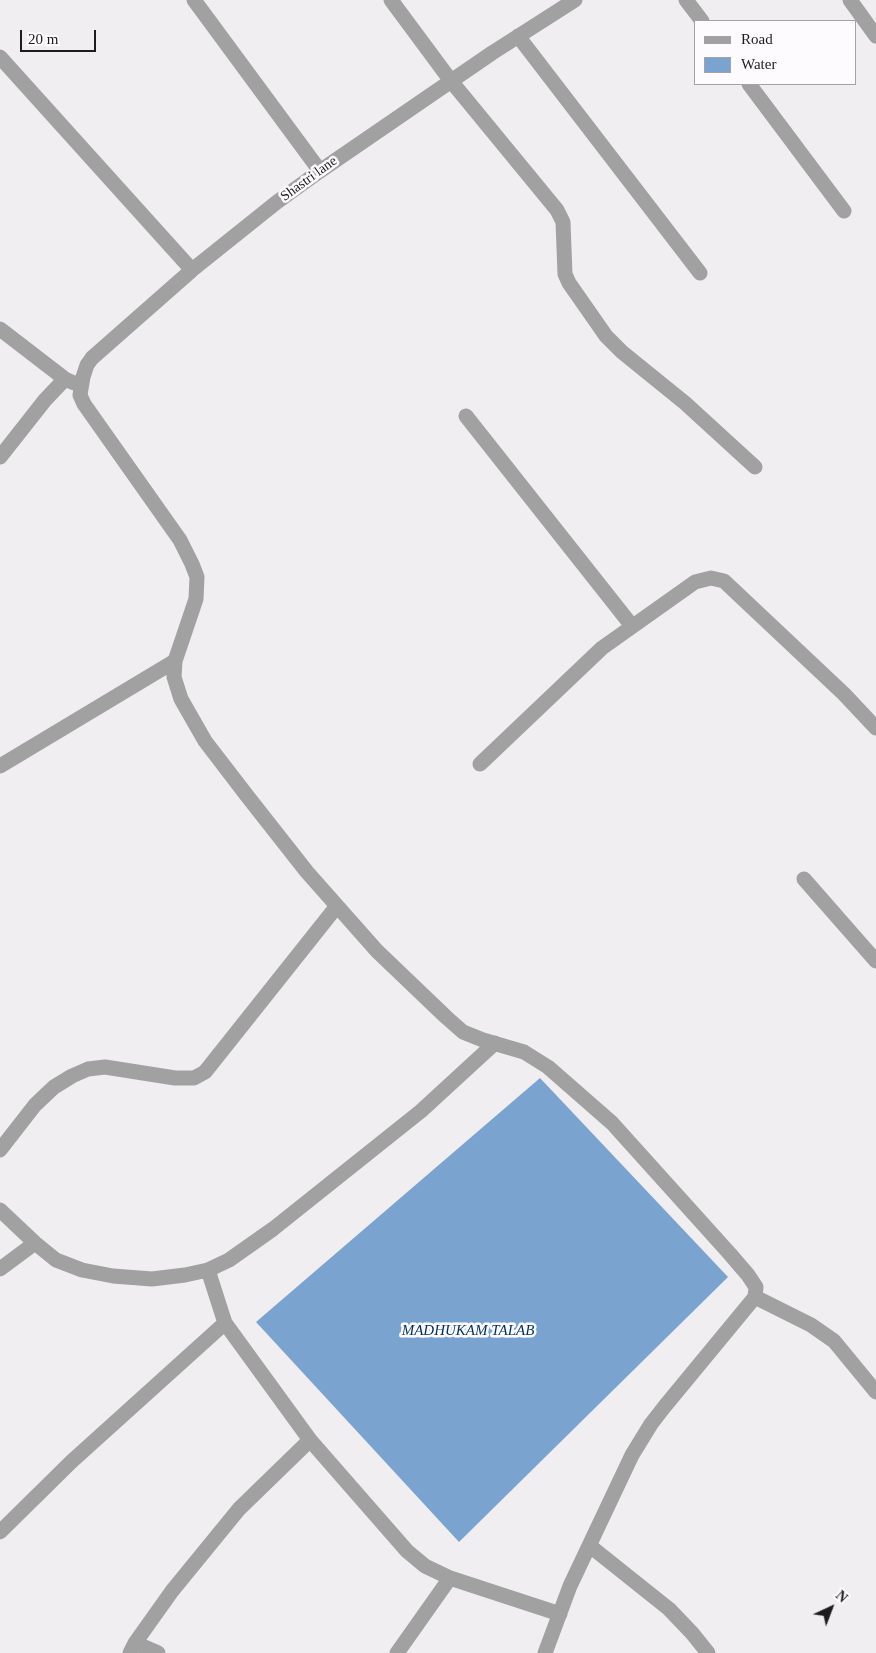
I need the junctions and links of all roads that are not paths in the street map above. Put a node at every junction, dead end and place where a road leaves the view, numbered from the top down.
1 (194, 0) edge
2 (392, 0) edge
3 (575, 0) edge
4 (686, 0) edge
5 (850, 0) edge
6 (701, 20) edge
7 (518, 36) junction
8 (876, 36) edge
9 (0, 57) edge
10 (451, 81) junction
11 (750, 85) edge
12 (320, 171) junction
13 (844, 211) dead end
14 (192, 270) junction
15 (700, 272) dead end
16 (0, 329) edge
17 (66, 379) junction
18 (80, 390) junction
19 (466, 416) dead end
20 (0, 457) edge
21 (755, 467) dead end
22 (632, 626) junction
23 (175, 660) junction
24 (876, 728) edge
25 (480, 764) dead end
26 (0, 766) edge
27 (804, 879) dead end
28 (337, 906) junction
29 (876, 961) edge
30 (495, 1043) junction
31 (0, 1150) edge
32 (0, 1210) edge
33 (35, 1243) junction
34 (0, 1268) edge
35 (208, 1270) junction
36 (755, 1297) junction
37 (225, 1324) junction
38 (876, 1392) edge
39 (310, 1440) junction
40 (0, 1532) edge
41 (590, 1546) junction
42 (450, 1578) junction
43 (560, 1614) junction
44 (132, 1648) edge
45 (158, 1653) edge
46 (397, 1653) edge
47 (545, 1653) edge
48 (708, 1653) edge

1 - 12 street
2 - 10 street
3 - 7 street, Shastri lane
4 - 6 street
5 - 8 street
7 - 10 street, Shastri lane
7 - 15 street
9 - 14 street
10 - 12 street, Shastri lane
10 - 21 street
11 - 13 street
12 - 14 street, Shastri lane
14 - 18 street, Shastri lane
16 - 17 street
17 - 18 street
17 - 20 street
18 - 23 street
19 - 22 street
22 - 24 street
22 - 25 street
23 - 26 street
23 - 28 street
27 - 29 street
28 - 30 street
28 - 31 street
30 - 35 street
30 - 36 street
32 - 33 street
33 - 34 street
33 - 35 street
35 - 37 street
36 - 38 street
36 - 41 street
37 - 39 street
37 - 40 street
39 - 42 street
39 - 44 street
41 - 43 street
41 - 48 street
42 - 43 street
42 - 46 street
43 - 47 street
44 - 45 street

